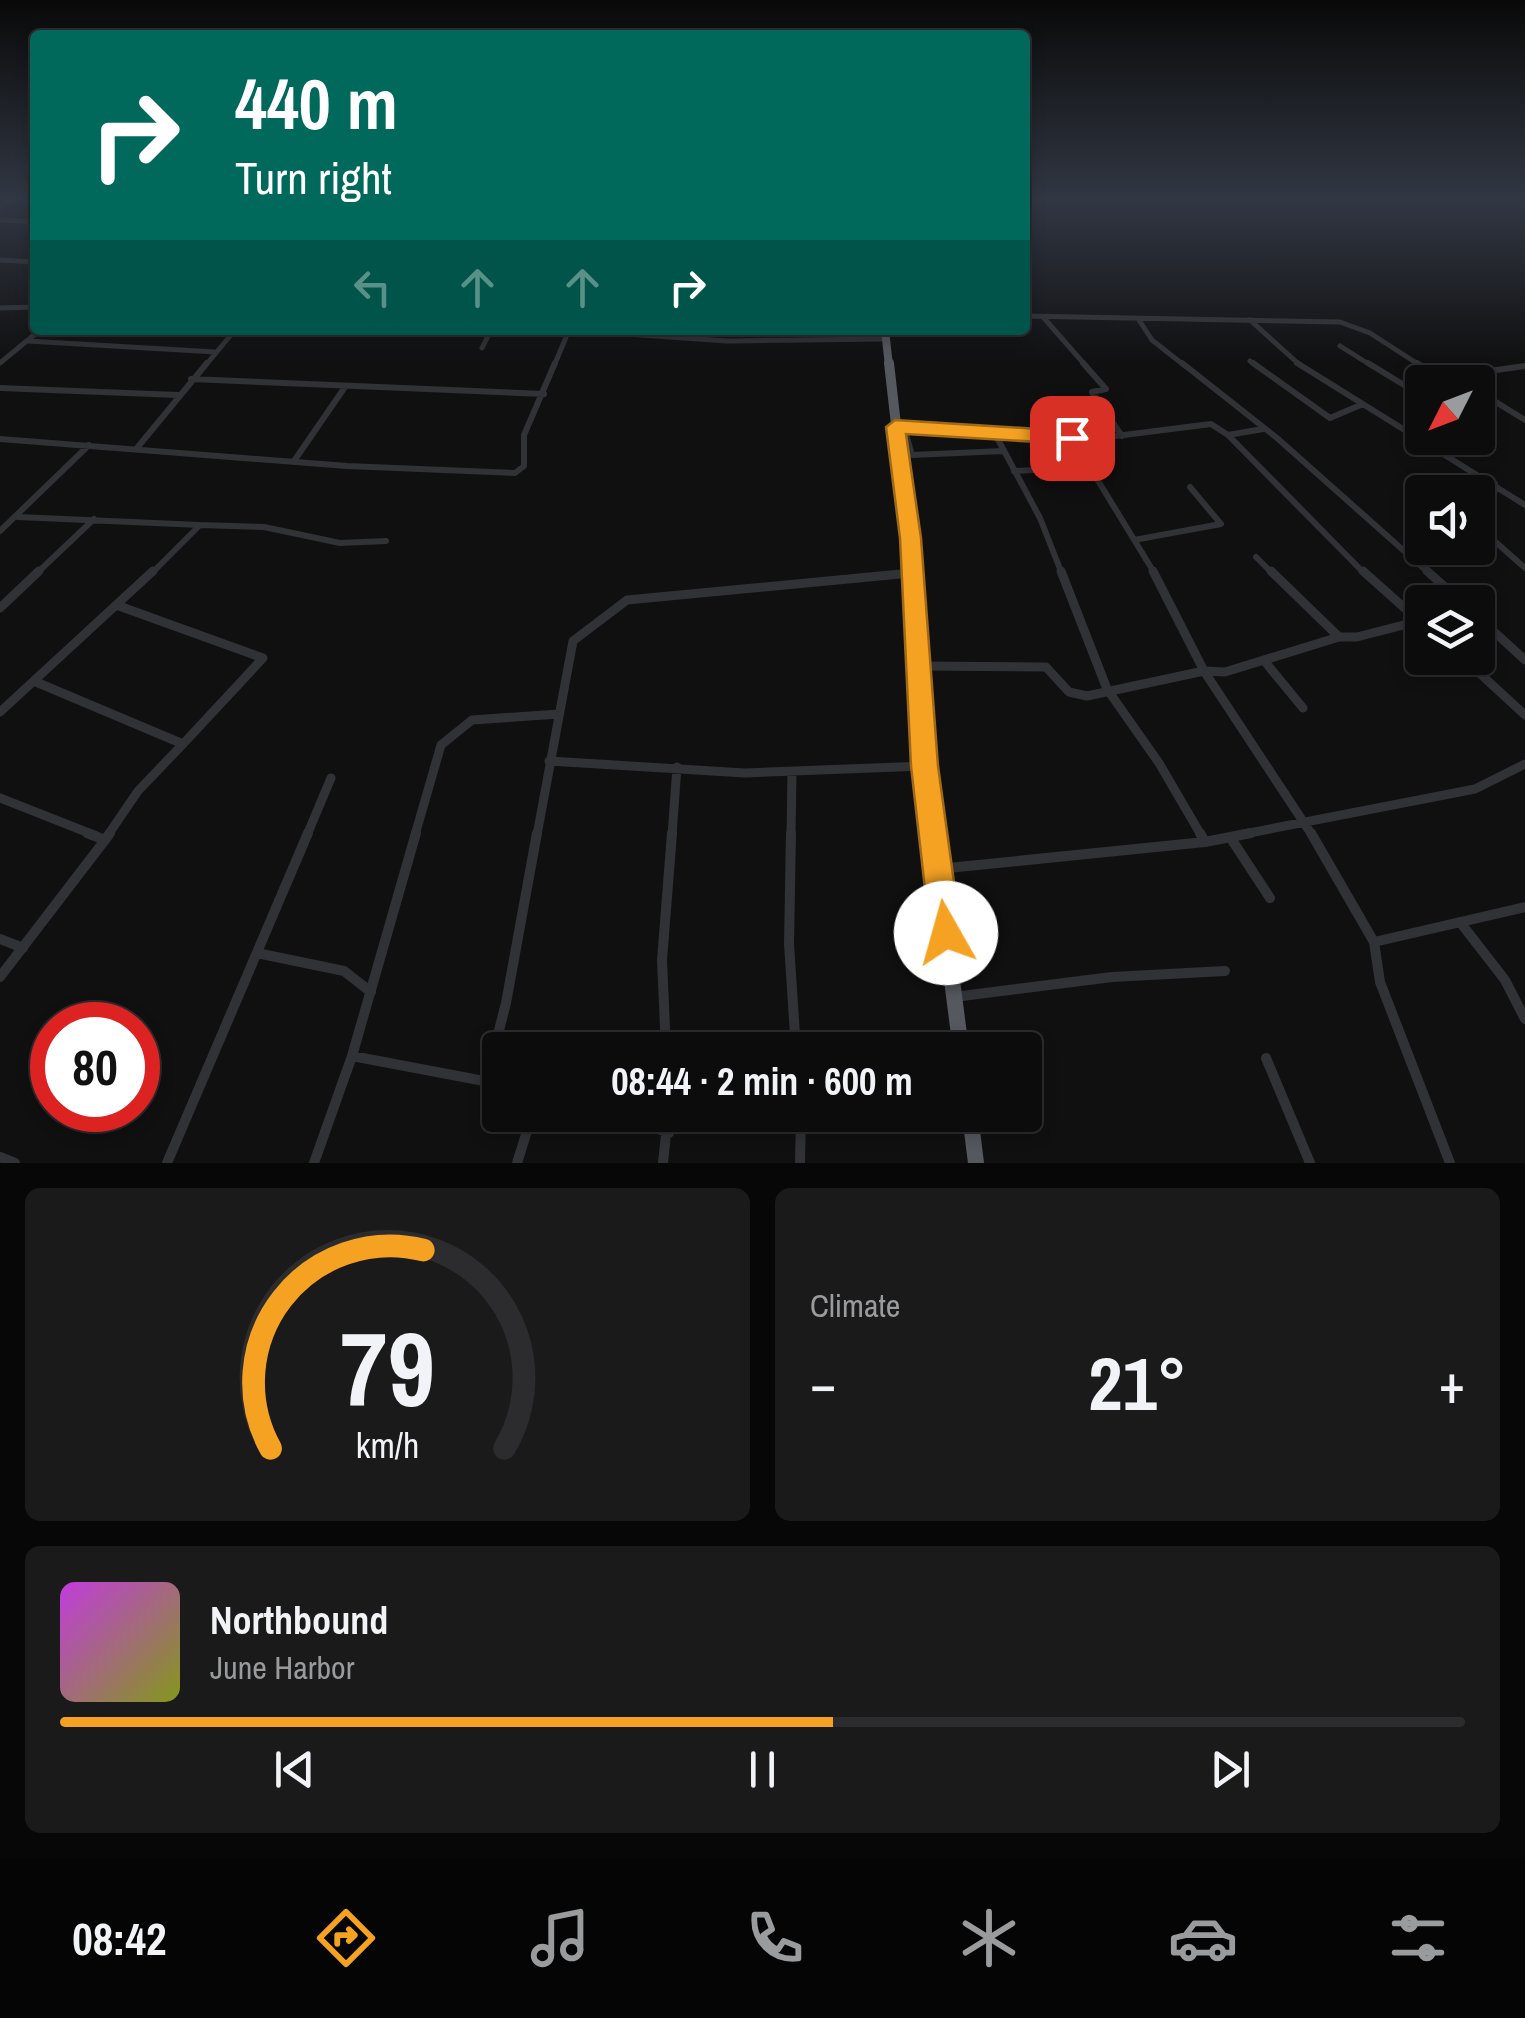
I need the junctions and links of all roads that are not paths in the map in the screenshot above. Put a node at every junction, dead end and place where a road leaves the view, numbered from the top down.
1 (0, 260) edge
2 (30, 262) edge
3 (30, 307) edge
4 (0, 308) edge
5 (1030, 316) edge
6 (1044, 317) junction
7 (1138, 319) junction
8 (1250, 320) junction
9 (35, 335) edge
10 (230, 335) edge
11 (488, 335) edge
12 (567, 335) edge
13 (669, 335) edge
14 (723, 335) edge
15 (795, 335) edge
16 (885, 335) edge
17 (726, 341) junction
18 (28, 342) junction
19 (798, 342) junction
20 (1340, 346) dead end
21 (482, 348) dead end
22 (0, 352) edge
23 (14, 352) junction
24 (215, 352) junction
25 (1250, 361) dead end
26 (0, 364) edge
27 (1419, 365) edge
28 (1523, 368) edge
29 (1495, 371) edge
30 (192, 378) junction
31 (1405, 386) edge
32 (0, 388) edge
33 (344, 388) junction
34 (544, 394) junction
35 (178, 395) junction
36 (1495, 401) edge
37 (1362, 404) junction
38 (1525, 420) edge
39 (899, 427) junction
40 (1263, 429) junction
41 (1405, 431) edge
42 (994, 432) junction
43 (1228, 435) junction
44 (1122, 436) junction
45 (1072, 438) junction
46 (4, 439) edge
47 (90, 445) junction
48 (0, 448) edge
49 (137, 448) junction
50 (1004, 452) junction
51 (1444, 455) edge
52 (294, 462) junction
53 (1086, 467) junction
54 (1014, 471) junction
55 (1479, 475) edge
56 (1495, 484) edge
57 (1190, 487) dead end
58 (32, 503) junction
59 (1525, 504) edge
60 (18, 517) junction
61 (36, 518) junction
62 (94, 519) junction
63 (200, 524) junction
64 (0, 531) edge
65 (1134, 540) junction
66 (386, 542) dead end
67 (1495, 542) edge
68 (1256, 557) dead end
69 (1525, 568) edge
70 (911, 572) junction
71 (1442, 585) edge
72 (119, 606) junction
73 (0, 608) edge
74 (1405, 608) edge
75 (1405, 626) edge
76 (1495, 632) edge
77 (1339, 637) junction
78 (1525, 660) edge
79 (1266, 662) junction
80 (916, 666) junction
81 (1204, 672) junction
82 (1481, 675) edge
83 (36, 682) junction
84 (1107, 689) junction
85 (1303, 708) dead end
86 (0, 712) edge
87 (559, 714) junction
88 (1525, 715) edge
89 (183, 744) junction
90 (549, 762) junction
91 (1525, 764) edge
92 (924, 766) junction
93 (677, 768) junction
94 (792, 773) junction
95 (331, 778) dead end
96 (0, 798) edge
97 (1304, 822) junction
98 (1230, 838) junction
99 (105, 840) junction
100 (1205, 842) junction
101 (938, 869) junction
102 (1270, 898) dead end
103 (1525, 908) edge
104 (1460, 922) junction
105 (0, 939) edge
106 (1374, 942) junction
107 (23, 948) junction
108 (257, 953) junction
109 (1225, 971) dead end
110 (0, 976) edge
111 (370, 992) junction
112 (954, 997) junction
113 (1525, 1019) edge
114 (499, 1032) edge
115 (665, 1032) edge
116 (795, 1032) edge
117 (959, 1032) edge
118 (352, 1056) junction
119 (1266, 1058) dead end
120 (482, 1080) edge
121 (526, 1132) edge
122 (801, 1132) edge
123 (972, 1132) edge
124 (669, 1133) edge
125 (0, 1157) edge
126 (14, 1163) edge
127 (167, 1163) edge
128 (314, 1163) edge
129 (516, 1163) edge
130 (662, 1163) edge
131 (800, 1163) edge
132 (976, 1163) edge
133 (1310, 1163) edge
134 (1450, 1163) edge

1 - 2 street
3 - 4 street
5 - 6 street
6 - 7 street
6 - 44 street
7 - 8 street
7 - 40 street
8 - 27 street
8 - 37 street
9 - 18 street
10 - 24 street
11 - 21 street
12 - 34 street
13 - 17 street
14 - 17 street
15 - 19 street
16 - 19 street
16 - 39 highway
17 - 19 street
18 - 23 street
18 - 24 street
20 - 31 street
22 - 23 street
23 - 26 street
24 - 30 street
25 - 37 street
28 - 29 street
30 - 33 street
30 - 35 street
32 - 35 street
33 - 34 street
33 - 52 street
34 - 52 street
35 - 49 street
36 - 38 street
37 - 41 street
39 - 42 street
39 - 50 street
39 - 70 highway
40 - 43 street
40 - 71 street
42 - 45 street
42 - 50 street
43 - 44 street
43 - 74 street
44 - 45 street
45 - 53 street
46 - 47 street
46 - 48 street
47 - 49 street
47 - 58 street
49 - 52 street
50 - 54 street
51 - 55 street
53 - 54 street
53 - 65 street
54 - 84 street
56 - 59 street
57 - 65 street
58 - 60 street
58 - 61 street
60 - 61 street
60 - 64 street
61 - 62 street
62 - 63 street
62 - 73 street
63 - 66 street
63 - 72 street
65 - 81 street
67 - 69 street
68 - 77 street
70 - 80 highway
70 - 87 street
72 - 83 street
72 - 89 street
75 - 77 street
76 - 78 street
77 - 79 street
79 - 81 street
79 - 85 street
80 - 84 street
80 - 92 highway
81 - 84 street
81 - 97 street
82 - 88 street
83 - 86 street
83 - 89 street
84 - 100 street
87 - 90 street
87 - 111 street
89 - 99 street
90 - 93 street
90 - 114 street
91 - 97 street
92 - 94 street
92 - 101 highway
93 - 94 street
93 - 115 street
94 - 116 street
95 - 108 street
96 - 99 street
97 - 98 street
97 - 106 street
98 - 100 street
98 - 102 street
99 - 107 street
100 - 101 street
101 - 112 highway
103 - 104 street
104 - 106 street
104 - 113 street
105 - 107 street
106 - 134 street
107 - 110 street
108 - 111 street
108 - 127 street
109 - 112 street
111 - 118 street
112 - 117 highway
118 - 120 street
118 - 128 street
119 - 133 street
121 - 129 street
122 - 131 street
123 - 132 highway
124 - 130 street
125 - 126 street

